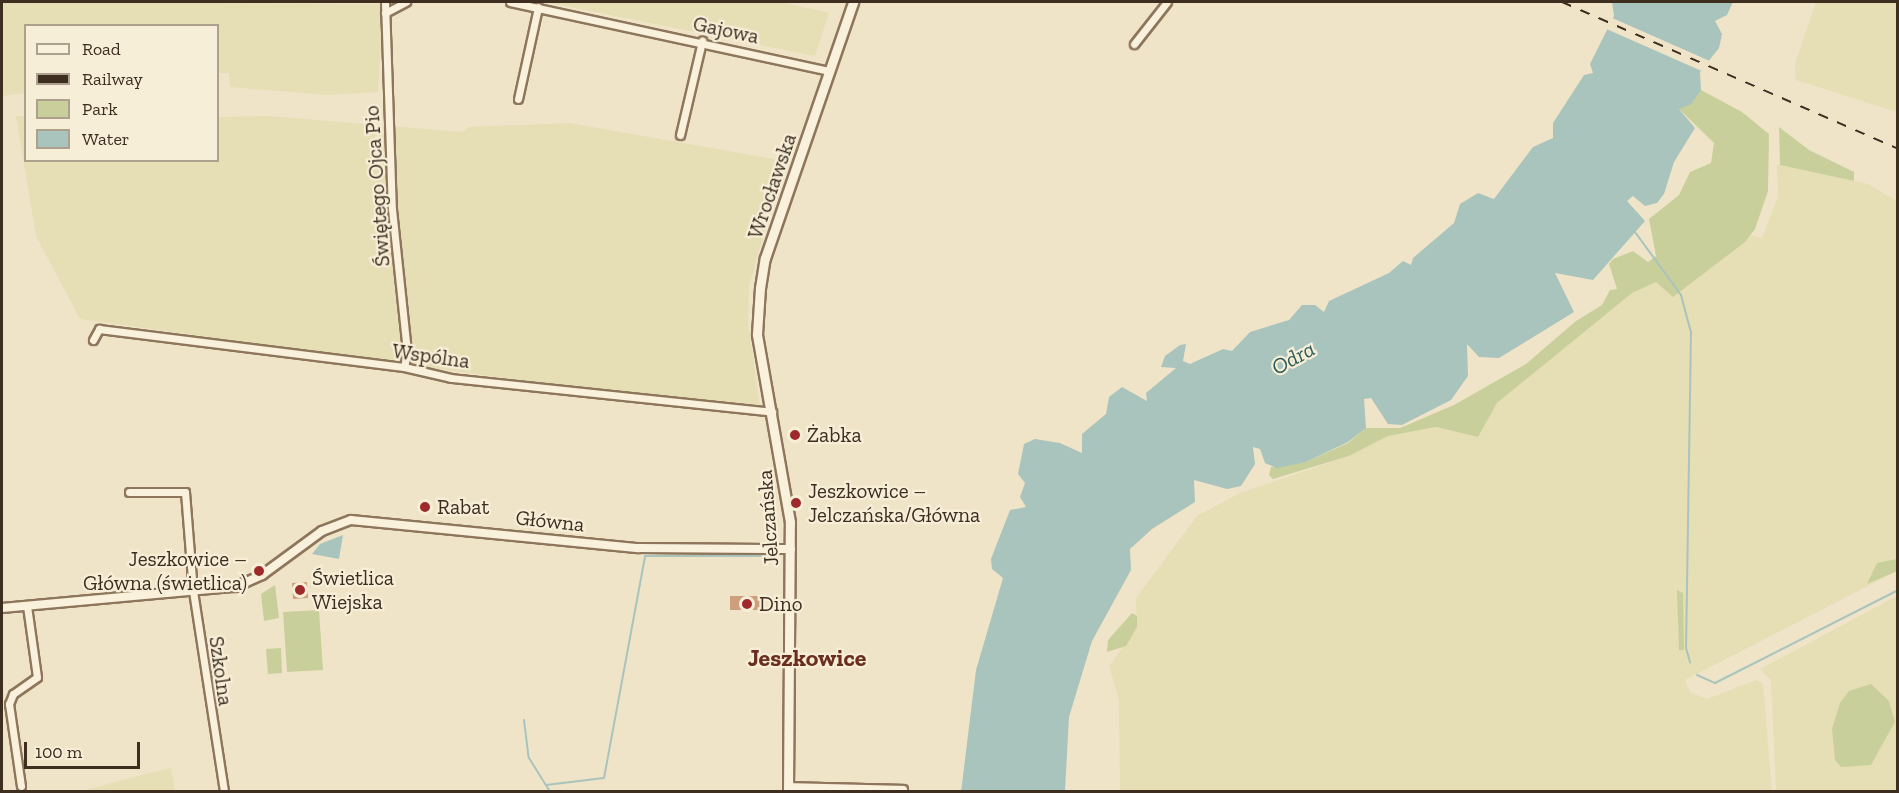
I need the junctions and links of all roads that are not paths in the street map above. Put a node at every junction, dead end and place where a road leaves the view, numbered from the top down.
1 (385, 2) edge
2 (406, 2) edge
3 (510, 2) edge
4 (853, 2) edge
5 (1167, 2) edge
6 (538, 8) junction
7 (385, 13) junction
8 (702, 41) junction
9 (1134, 44) dead end
10 (830, 71) junction
11 (519, 99) dead end
12 (680, 135) dead end
13 (93, 340) dead end
14 (404, 367) junction
15 (767, 387) joint
16 (772, 412) junction
17 (129, 492) dead end
18 (791, 549) junction
19 (193, 591) junction
20 (27, 606) junction
21 (2, 608) edge
22 (21, 786) dead end
23 (788, 789) edge
24 (903, 789) dead end
25 (224, 792) edge

1 - 7 street, Świętego Ojca Pio
2 - 7 street
3 - 6 street, Gajowa
4 - 10 main road, Wrocławska
5 - 9 street
6 - 8 street, Gajowa
6 - 11 street
7 - 14 street, Świętego Ojca Pio
8 - 10 street, Gajowa
8 - 12 street
10 - 15 main road, Wrocławska
13 - 14 street, Wspólna
14 - 16 street, Wspólna
15 - 16 main road, Jelczańska
16 - 18 main road, Jelczańska
17 - 19 street, Szkolna
18 - 19 street, Główna
18 - 23 main road, Jelczańska
19 - 20 street, Główna
19 - 25 street, Szkolna
20 - 21 street, Główna
20 - 22 street
23 - 24 street

